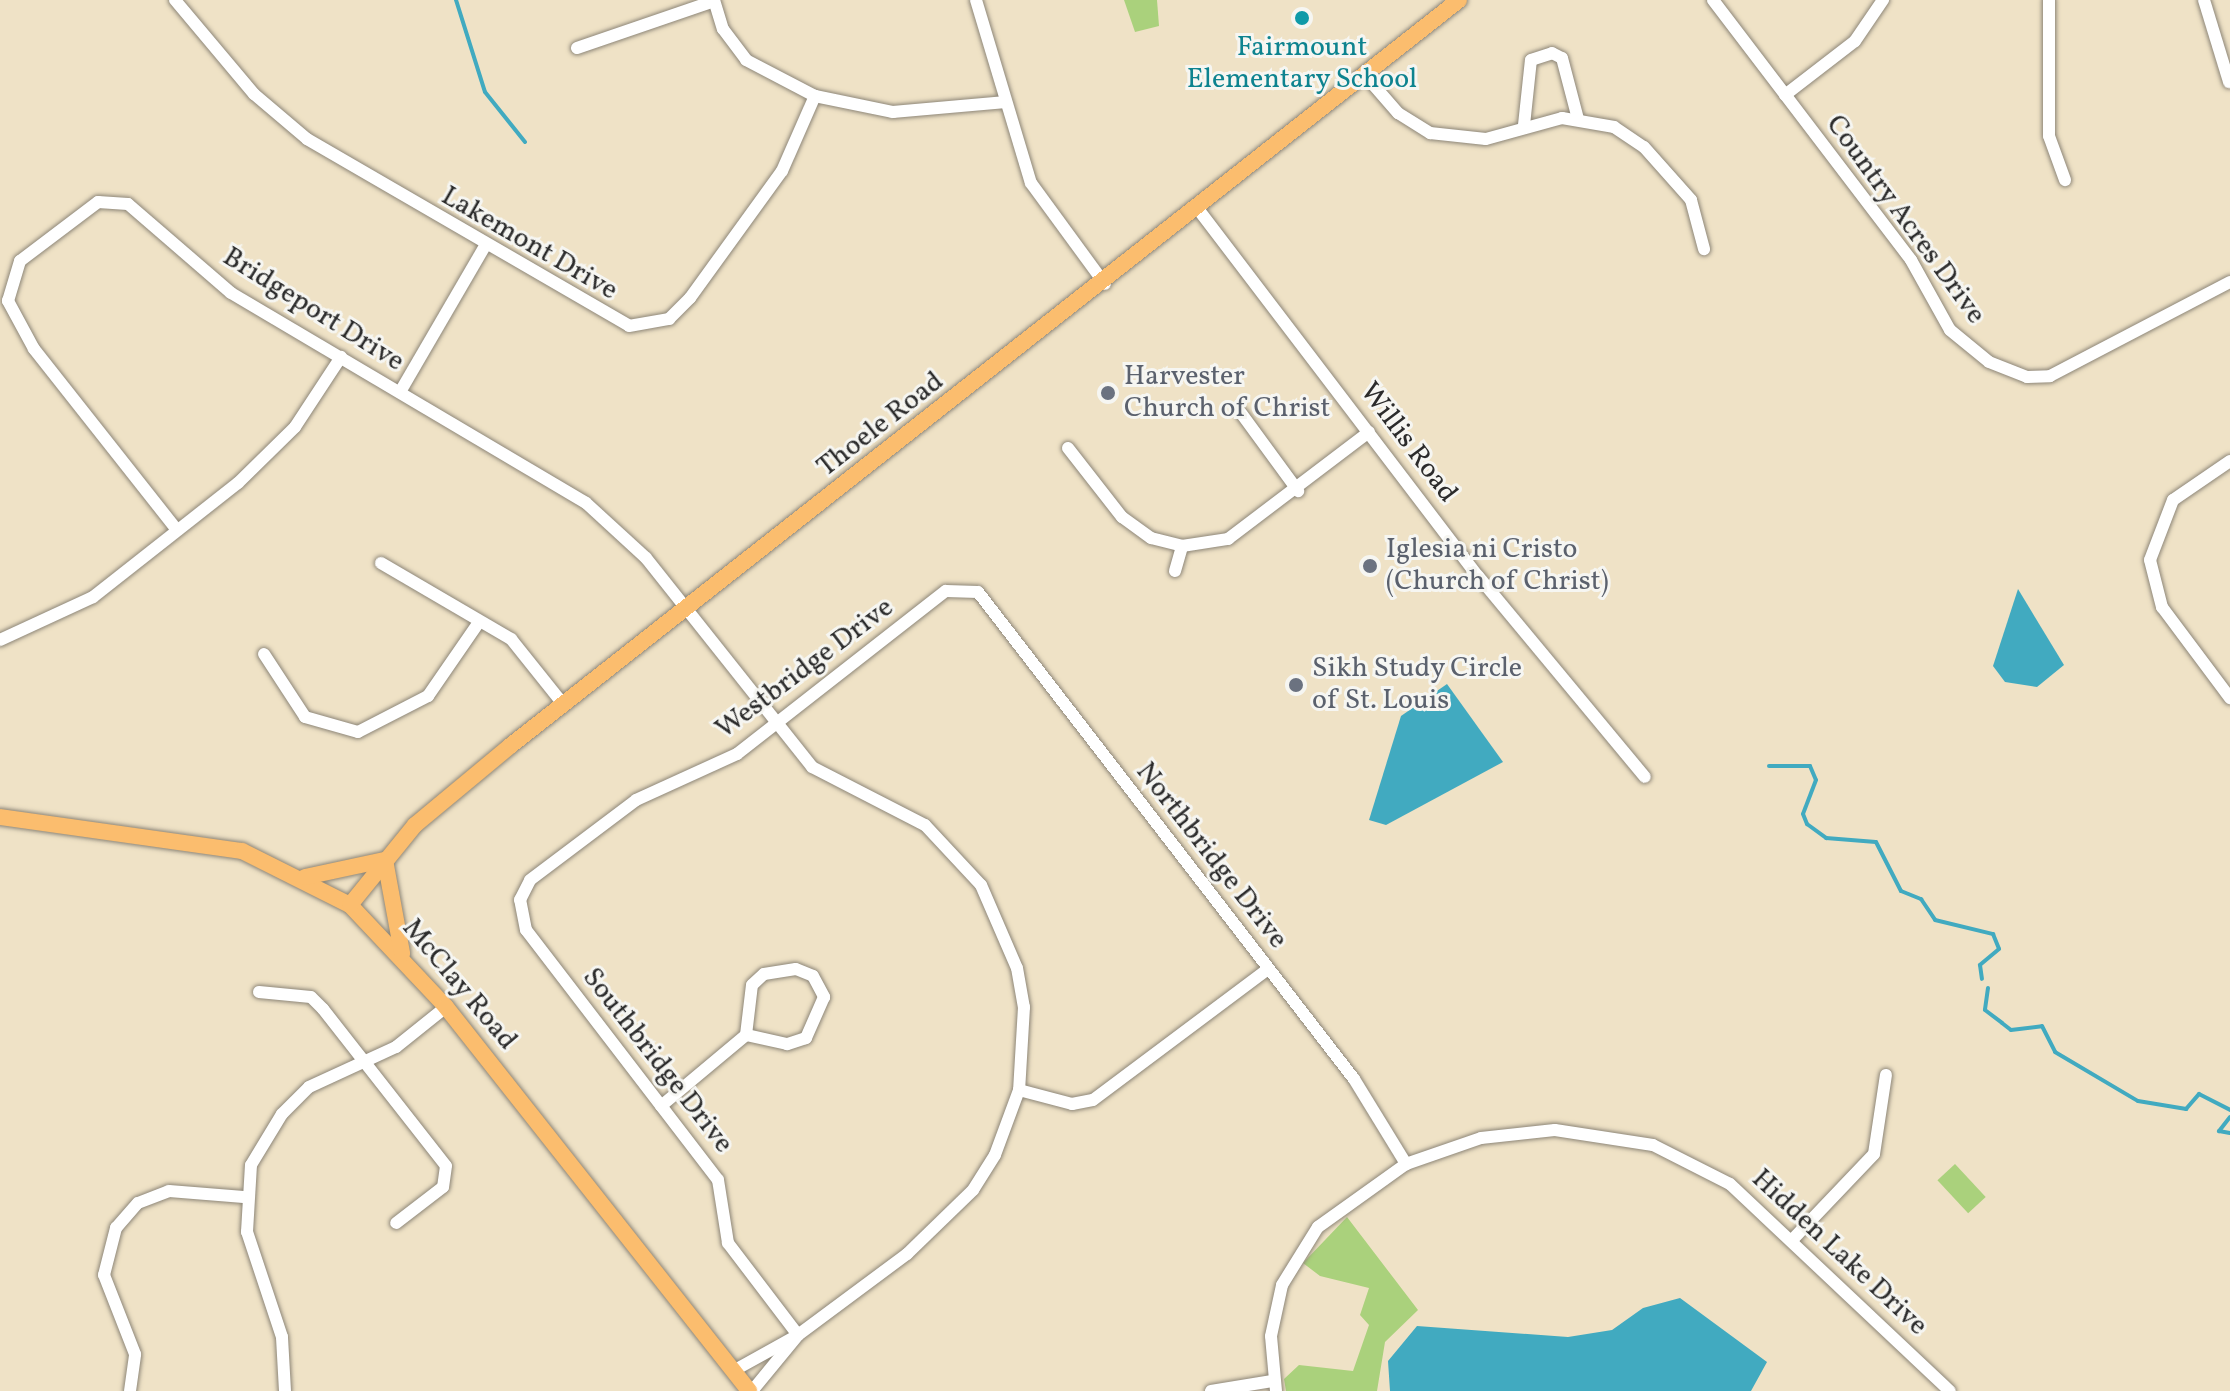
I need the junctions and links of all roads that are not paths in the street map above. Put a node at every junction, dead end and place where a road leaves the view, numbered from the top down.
1 (175, 0) edge
2 (714, 0) edge
3 (976, 0) edge
4 (1459, 0) edge
5 (1713, 0) edge
6 (1883, 0) edge
7 (2049, 0) edge
8 (2204, 0) edge
9 (577, 48) dead end
10 (1364, 74) junction
11 (2229, 82) edge
12 (1785, 95) junction
13 (815, 96) junction
14 (1006, 102) junction
15 (1578, 119) junction
16 (1524, 125) junction
17 (2065, 180) dead end
18 (1198, 209) junction
19 (485, 246) junction
20 (1704, 249) dead end
21 (2230, 282) edge
22 (1105, 284) junction
23 (341, 357) junction
24 (400, 392) junction
25 (1241, 413) dead end
26 (1369, 432) junction
27 (1068, 448) dead end
28 (2230, 461) edge
29 (1298, 491) junction
30 (177, 530) junction
31 (1182, 546) junction
32 (381, 563) dead end
33 (1175, 571) dead end
34 (966, 586) joint
35 (685, 609) junction
36 (479, 622) junction
37 (0, 640) edge
38 (264, 654) dead end
39 (2230, 698) edge
40 (563, 704) junction
41 (776, 723) junction
42 (1645, 777) dead end
43 (0, 817) edge
44 (385, 860) junction
45 (305, 877) junction
46 (520, 900) joint
47 (350, 905) junction
48 (402, 954) junction
49 (1268, 969) junction
50 (259, 992) dead end
51 (446, 1007) junction
52 (746, 1035) junction
53 (362, 1059) junction
54 (1886, 1075) dead end
55 (1019, 1090) junction
56 (661, 1106) junction
57 (1406, 1164) junction
58 (448, 1179) junction
59 (462, 1181) dead end
60 (244, 1197) junction
61 (396, 1223) dead end
62 (1794, 1238) junction
63 (798, 1335) junction
64 (733, 1371) junction
65 (1274, 1386) edge
66 (130, 1391) edge
67 (285, 1391) edge
68 (750, 1391) edge
69 (1211, 1391) edge
70 (1950, 1391) edge

1 - 19 street, Lakemont Drive
2 - 9 street
2 - 13 street
3 - 14 street
4 - 10 main road, Thoele Road
5 - 12 street, Country Acres Drive
6 - 12 street
7 - 17 street
8 - 11 street
10 - 16 street
10 - 18 main road, Thoele Road
12 - 21 street, Country Acres Drive
13 - 14 street
13 - 19 street, Lakemont Drive
14 - 22 street
15 - 16 street
15 - 16 street
15 - 20 street
18 - 22 main road, Thoele Road
18 - 26 street, Willis Road
19 - 24 street
22 - 35 main road, Thoele Road
23 - 24 street, Bridgeport Drive
23 - 30 street
23 - 30 street, Bridgeport Drive
24 - 35 street, Bridgeport Drive
25 - 29 street
26 - 29 street
26 - 42 street, Willis Road
27 - 31 street
28 - 39 street
29 - 31 street
30 - 37 street
31 - 33 street
32 - 36 street
34 - 41 street, Westbridge Drive
34 - 49 street, Northbridge Drive
35 - 40 main road, Thoele Road
35 - 41 street, Bridgeport Drive
36 - 38 street
36 - 40 street
40 - 44 main road, Thoele Road
41 - 46 street, Westbridge Drive
41 - 55 street, Bridgeport Drive
43 - 45 main road, McClay Road
44 - 45 main road
44 - 47 main road, Thoele Road
44 - 48 main road
45 - 47 main road, McClay Road
46 - 56 street, Southbridge Drive
47 - 48 main road, McClay Road
48 - 51 main road, McClay Road
49 - 55 street
49 - 57 street, Northbridge Drive
50 - 53 street
51 - 53 street
51 - 64 main road, McClay Road
52 - 52 street
52 - 56 street
53 - 58 street
53 - 60 street
54 - 62 street
55 - 63 street, Bridgeport Drive
56 - 63 street, Southbridge Drive
57 - 62 street, Hidden Lake Drive
57 - 65 street, Hidden Lake Drive
58 - 59 street
58 - 61 street
60 - 66 street
60 - 67 street
62 - 70 street, Hidden Lake Drive
63 - 64 street
63 - 68 street
64 - 68 main road, McClay Road
65 - 69 street

